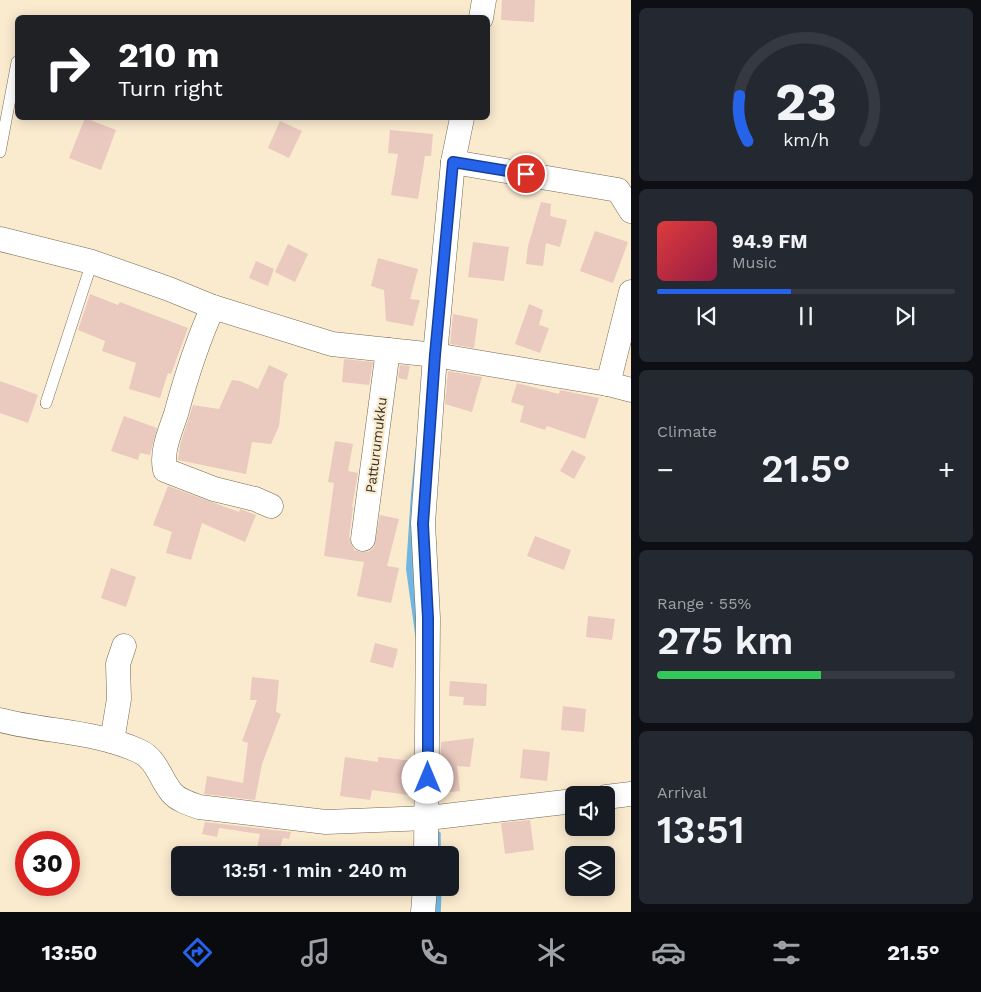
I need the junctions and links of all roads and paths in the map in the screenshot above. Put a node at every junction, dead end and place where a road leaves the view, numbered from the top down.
1 (484, 0) edge
2 (482, 15) edge
3 (15, 73) edge
4 (462, 120) edge
5 (0, 152) edge
6 (453, 162) junction
7 (631, 211) edge
8 (0, 238) edge
9 (92, 262) junction
10 (631, 292) edge
11 (213, 307) junction
12 (388, 350) junction
13 (435, 355) junction
14 (608, 384) junction
15 (631, 390) edge
16 (46, 403) dead end
17 (271, 506) dead end
18 (363, 539) dead end
19 (124, 646) dead end
20 (0, 720) edge
21 (112, 741) junction
22 (631, 794) edge
23 (615, 796) edge
24 (565, 802) edge
25 (428, 818) junction
26 (426, 846) edge
27 (425, 896) edge
28 (424, 912) edge

1 - 2 street
3 - 5 lane
4 - 6 street
6 - 7 street
6 - 13 street
8 - 9 street
9 - 11 street
9 - 16 lane
10 - 14 street
11 - 12 street
11 - 17 street
12 - 13 street
12 - 18 street, Patturumukku
13 - 14 street
13 - 25 street
14 - 15 street
19 - 21 street
20 - 21 street
21 - 25 street
22 - 23 street
24 - 25 street
25 - 26 street
27 - 28 street

